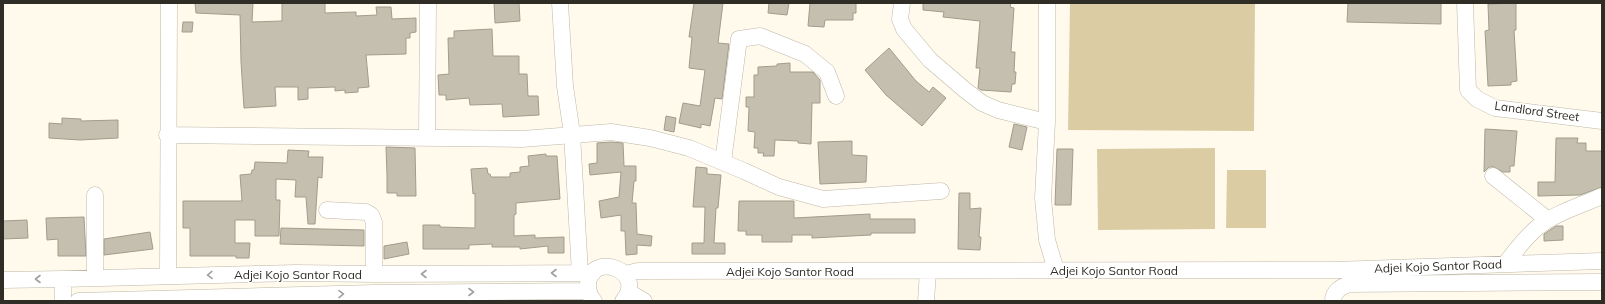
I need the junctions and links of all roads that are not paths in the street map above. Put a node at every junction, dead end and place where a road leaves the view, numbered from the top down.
1 (169, 3) edge
2 (428, 3) edge
3 (560, 3) edge
4 (902, 3) edge
5 (1047, 3) edge
6 (1465, 3) edge
7 (836, 96) dead end
8 (1602, 120) edge
9 (1047, 122) junction
10 (572, 134) junction
11 (168, 136) junction
12 (427, 138) junction
13 (723, 162) junction
14 (1493, 176) dead end
15 (941, 191) dead end
16 (95, 195) dead end
17 (1602, 196) edge
18 (327, 210) dead end
19 (1548, 220) junction
20 (1602, 261) edge
21 (1505, 264) junction
22 (1056, 270) junction
23 (928, 272) junction
24 (586, 273) junction
25 (374, 274) junction
26 (625, 274) junction
27 (168, 276) junction
28 (95, 278) junction
29 (63, 279) junction
30 (3, 280) edge
31 (1602, 282) edge
32 (591, 296) edge
33 (626, 296) edge
34 (63, 301) edge
35 (78, 301) edge
36 (644, 301) edge
37 (926, 301) edge
38 (1333, 301) edge

1 - 11 street
2 - 12 street
3 - 10 street
4 - 9 street
5 - 9 street
6 - 8 street, Landlord Street
7 - 13 street
9 - 22 street
10 - 12 street
10 - 13 street
10 - 24 street
11 - 12 street
11 - 27 street
13 - 15 street
14 - 19 street
16 - 28 street
17 - 19 street
18 - 25 street
19 - 21 street
20 - 21 street, Adjei Kojo Santor Road
21 - 22 street, Adjei Kojo Santor Road
22 - 23 street, Adjei Kojo Santor Road
23 - 26 street, Adjei Kojo Santor Road
23 - 37 street
24 -> 25 street, Adjei Kojo Santor Road
24 - 26 street, Adjei Kojo Santor Road
24 - 32 street
25 -> 27 street, Adjei Kojo Santor Road
26 - 33 street
27 - 28 street, Adjei Kojo Santor Road
28 - 29 street, Adjei Kojo Santor Road
29 -> 30 street, Adjei Kojo Santor Road
29 - 34 street
31 - 38 street
35 -> 32 street, Adjei Kojo Santor Road
33 - 36 street

